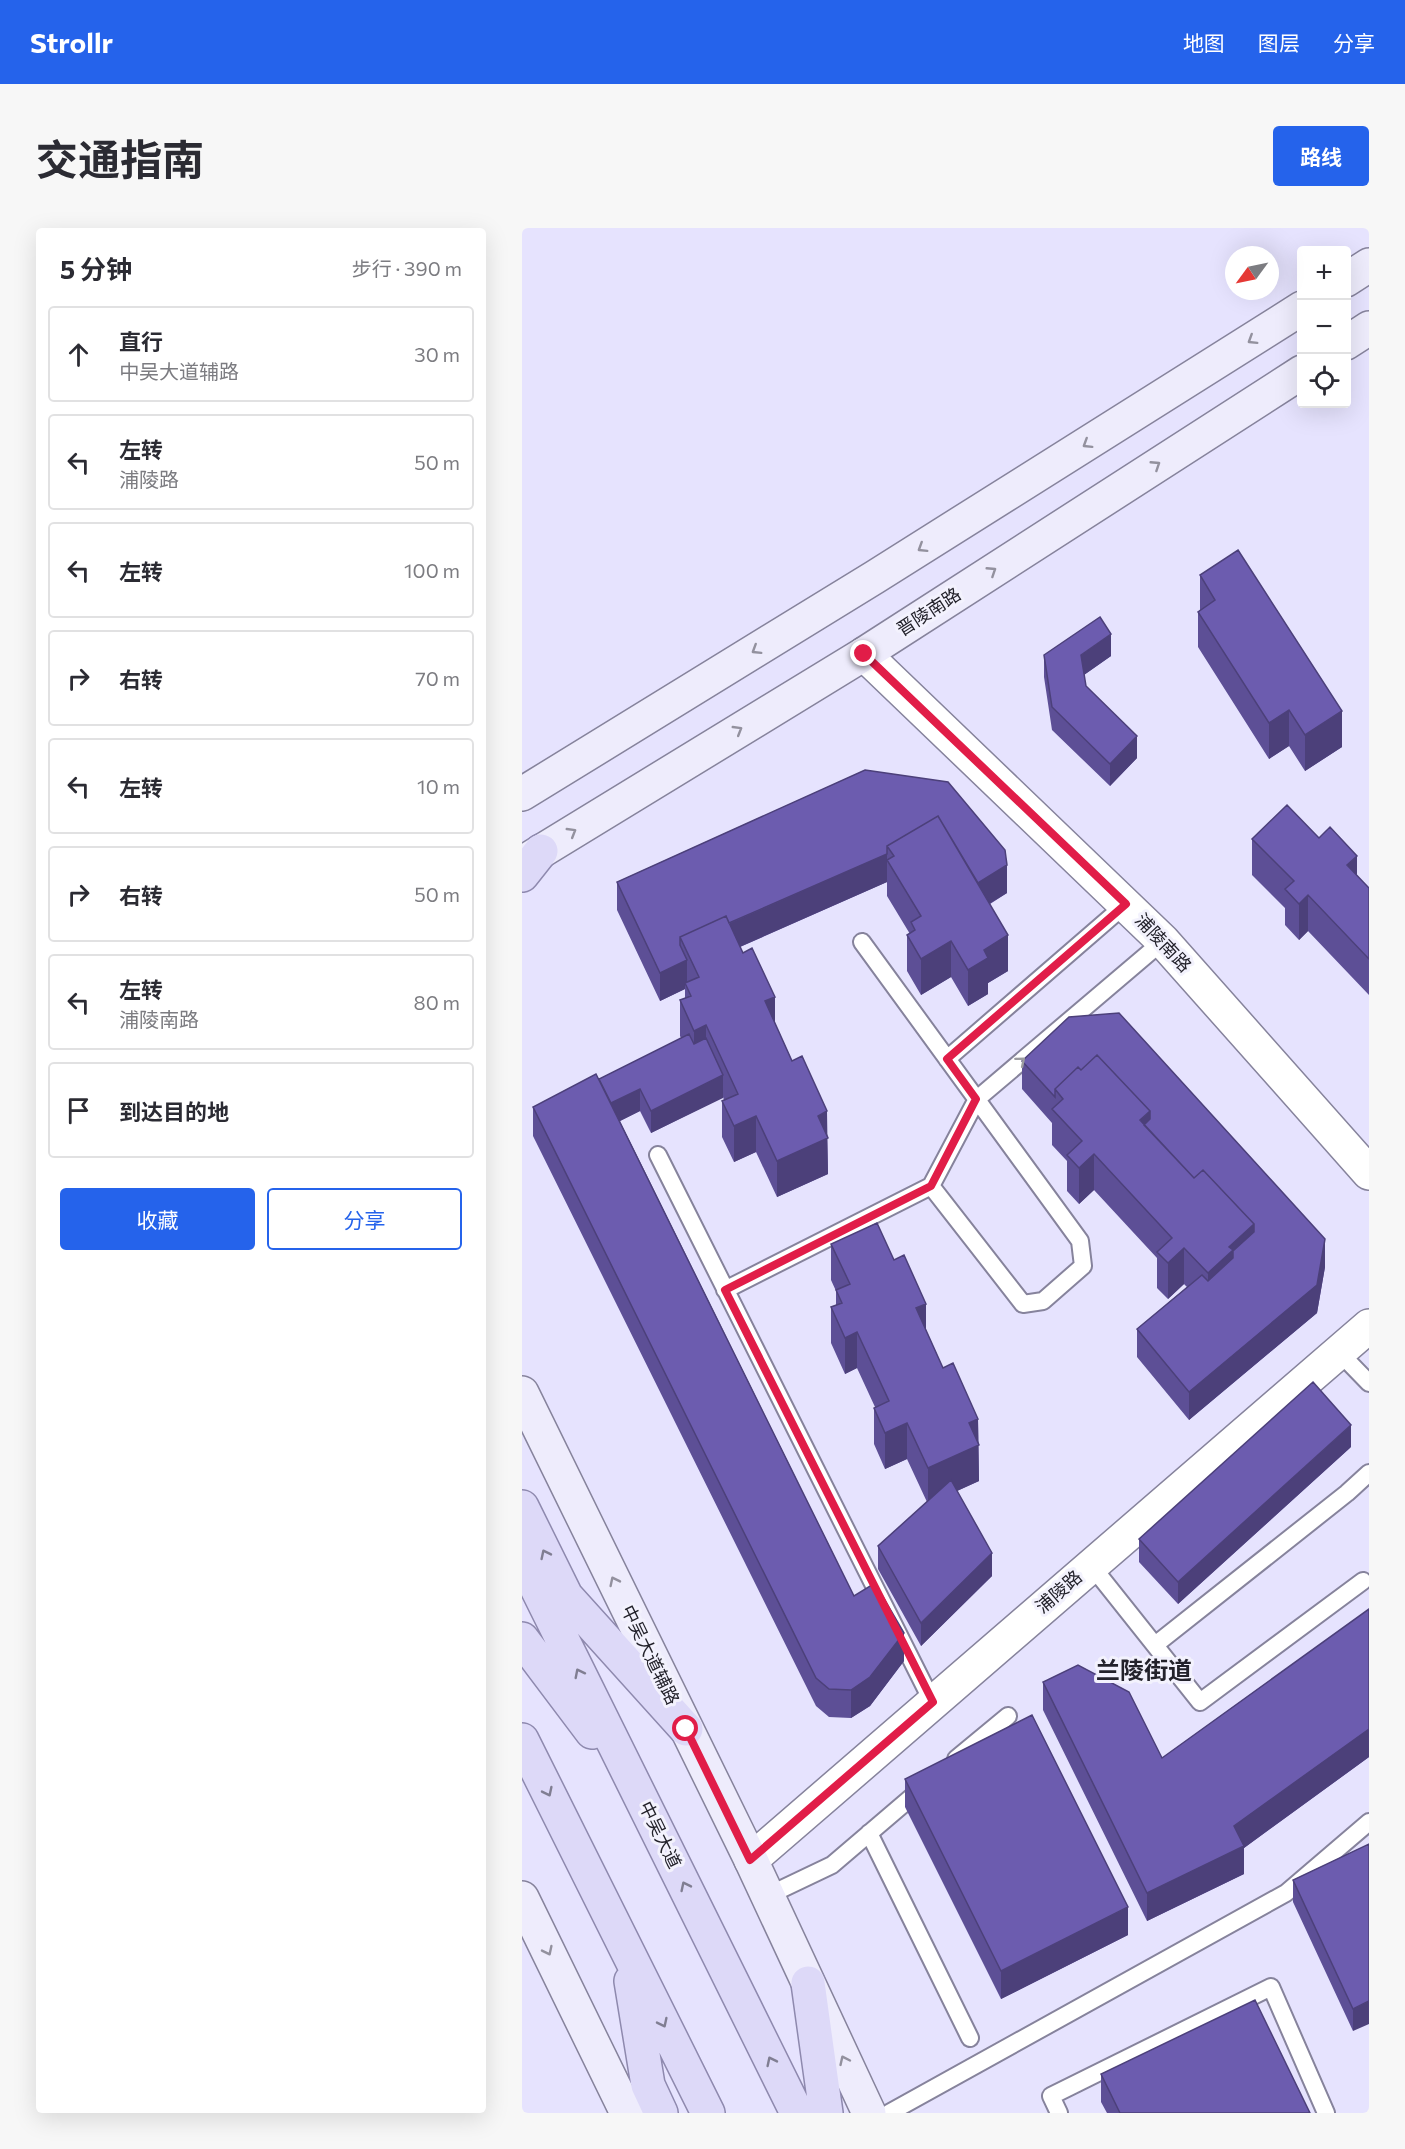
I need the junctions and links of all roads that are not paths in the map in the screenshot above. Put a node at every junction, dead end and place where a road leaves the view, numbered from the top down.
1 (1369, 265) edge
2 (1351, 277) edge
3 (1297, 312) edge
4 (1369, 328) edge
5 (1351, 340) edge
6 (1297, 375) edge
7 (864, 654) junction
8 (522, 794) edge
9 (528, 863) edge
10 (1126, 904) junction
11 (1163, 940) junction
12 (862, 942) dead end
13 (947, 1059) junction
14 (976, 1099) junction
15 (658, 1155) dead end
16 (1369, 1173) edge
17 (931, 1186) junction
18 (725, 1290) junction
19 (1369, 1326) edge
20 (1338, 1351) junction
21 (1369, 1383) edge
22 (522, 1393) edge
23 (1369, 1473) edge
24 (522, 1507) edge
25 (522, 1558) edge
26 (1091, 1565) junction
27 (1363, 1581) dead end
28 (522, 1639) edge
29 (1155, 1645) junction
30 (933, 1702) junction
31 (1008, 1716) dead end
32 (686, 1729) junction
33 (522, 1740) edge
34 (947, 1767) edge
35 (930, 1782) edge
36 (643, 1801) junction
37 (1369, 1821) edge
38 (869, 1833) junction
39 (750, 1860) junction
40 (767, 1896) junction
41 (522, 1898) edge
42 (625, 1947) junction
43 (808, 1983) junction
44 (970, 2038) dead end
45 (627, 2113) edge
46 (661, 2113) edge
47 (708, 2113) edge
48 (797, 2113) edge
49 (826, 2113) edge
50 (868, 2113) edge
51 (889, 2113) edge
52 (1059, 2113) edge
53 (1326, 2113) edge

1 - 2 main road
3 -> 8 main road
4 - 5 main road
7 -> 6 main road, 晋陵南路
9 -> 7 main road, 晋陵南路
7 - 10 street, 浦陵南路
10 - 11 street, 浦陵南路
10 - 13 lane
14 -> 11 lane
11 - 16 street, 浦陵南路
12 - 13 lane
13 - 14 lane
14 - 17 lane
14 - 17 lane
15 - 18 lane
17 - 18 lane
18 - 30 lane
19 - 20 street, 浦陵路
20 - 21 lane
20 - 26 street, 浦陵路
32 -> 22 main road, 中吴大道辅路
23 - 29 lane
32 -> 24 main road
36 -> 25 main road, 中吴大道
26 - 29 lane
26 - 30 street, 浦陵路
27 - 29 lane
28 - 36 main road
30 - 39 street, 浦陵路
31 - 34 lane
32 - 39 main road, 中吴大道辅路
33 -> 42 main road
35 - 38 lane
48 -> 36 main road, 中吴大道
37 - 51 lane
38 - 40 lane
38 - 44 lane
39 - 40 main road, 中吴大道辅路
40 - 43 main road, 中吴大道辅路
41 -> 45 main road
42 - 46 main road
42 -> 47 main road
43 - 49 main road
50 -> 43 main road, 中吴大道辅路
52 - 53 lane

